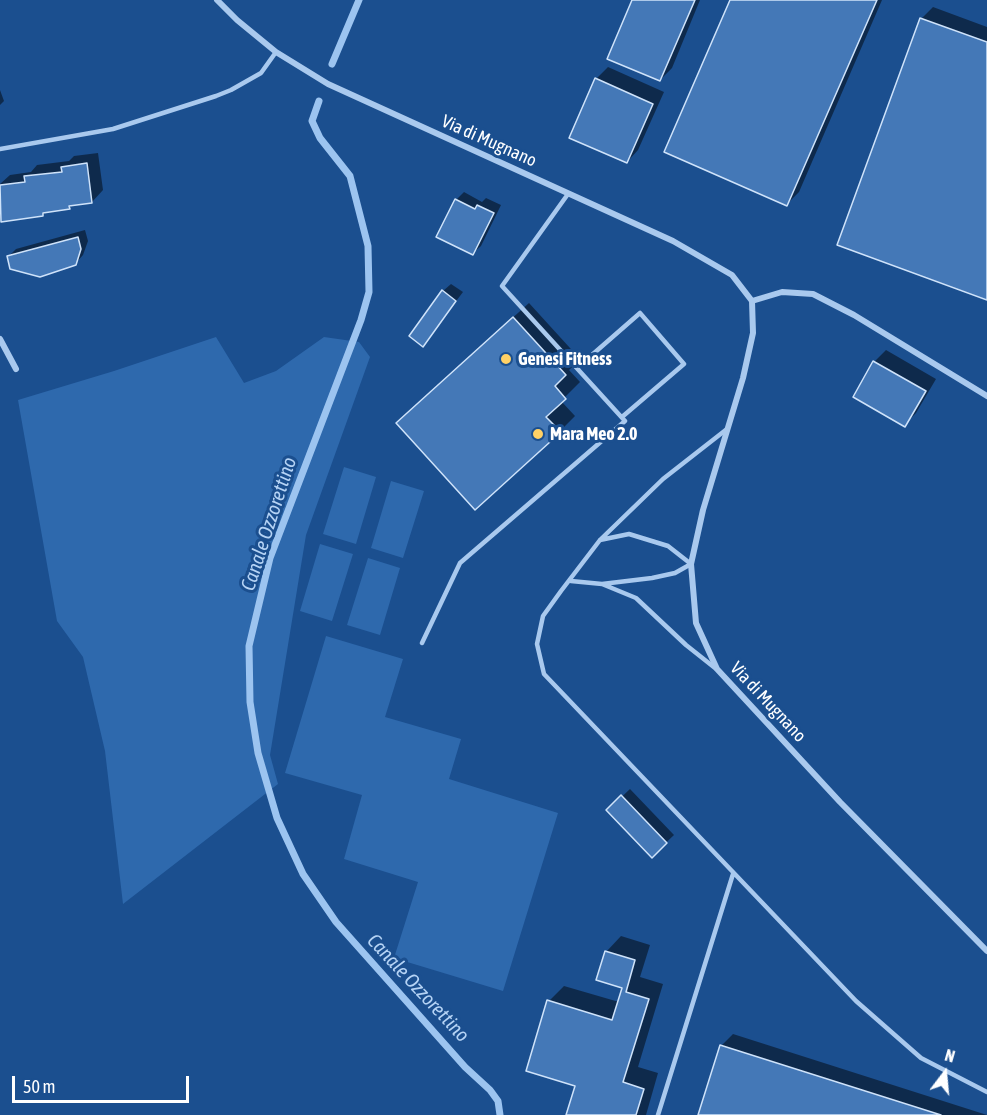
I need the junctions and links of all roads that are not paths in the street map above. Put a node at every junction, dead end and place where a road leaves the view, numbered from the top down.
1 (217, 0) edge
2 (276, 52) junction
3 (0, 149) edge
4 (568, 194) junction
5 (752, 301) junction
6 (0, 339) edge
7 (577, 368) junction
8 (16, 369) dead end
9 (987, 396) edge
10 (622, 417) junction
11 (727, 429) junction
12 (600, 540) junction
13 (691, 564) junction
14 (571, 581) junction
15 (602, 584) junction
16 (422, 643) dead end
17 (717, 669) junction
18 (733, 874) junction
19 (987, 951) edge
20 (987, 1092) edge
21 (658, 1115) edge

1 - 2 street, Via di Mugnano
2 - 3 lane
2 - 4 street, Via di Mugnano
4 - 5 street, Via di Mugnano
4 - 7 lane
5 - 9 street
5 - 11 street, Via di Mugnano
6 - 8 street
7 - 10 lane
7 - 10 lane
10 - 16 lane
11 - 12 lane
11 - 13 street, Via di Mugnano
12 - 13 lane
12 - 14 lane
13 - 15 lane
13 - 17 street, Via di Mugnano
14 - 15 lane
14 - 18 lane
15 - 17 lane
17 - 19 street, Via di Mugnano
18 - 20 lane
18 - 21 lane

